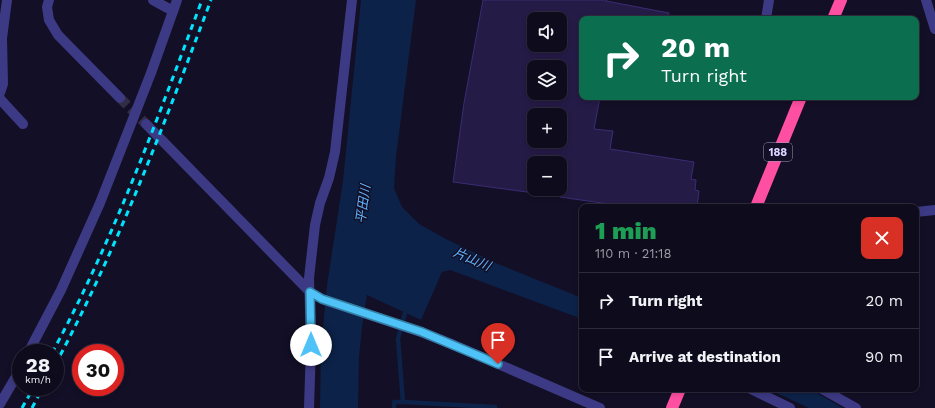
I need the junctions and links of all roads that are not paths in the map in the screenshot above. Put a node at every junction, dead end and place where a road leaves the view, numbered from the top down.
1 (7, 0) edge
2 (49, 0) edge
3 (153, 0) edge
4 (178, 0) edge
5 (352, 0) edge
6 (769, 0) edge
7 (841, 0) edge
8 (926, 0) edge
9 (174, 11) junction
10 (766, 16) edge
11 (835, 16) edge
12 (935, 29) edge
13 (0, 93) edge
14 (120, 98) tunnel mouth
15 (0, 99) edge
16 (800, 100) edge
17 (23, 124) dead end
18 (146, 124) tunnel mouth
19 (757, 204) edge
20 (935, 210) edge
21 (919, 212) edge
22 (310, 292) junction
23 (33, 344) edge
24 (12, 383) edge
25 (679, 392) edge
26 (756, 392) edge
27 (827, 392) edge
28 (0, 404) edge
29 (309, 408) edge
30 (600, 408) edge
31 (672, 408) edge
32 (790, 408) edge
33 (856, 408) edge

1 - 13 street
2 - 14 street
3 - 9 street
4 - 9 street
5 - 22 street
6 - 10 street
7 - 11 highway
8 - 12 street
9 - 23 street
15 - 17 street
16 - 19 highway, 188
18 - 22 street
20 - 21 street
22 - 29 street
22 - 30 street
24 - 28 street
25 - 31 highway
26 - 32 street
27 - 33 street

